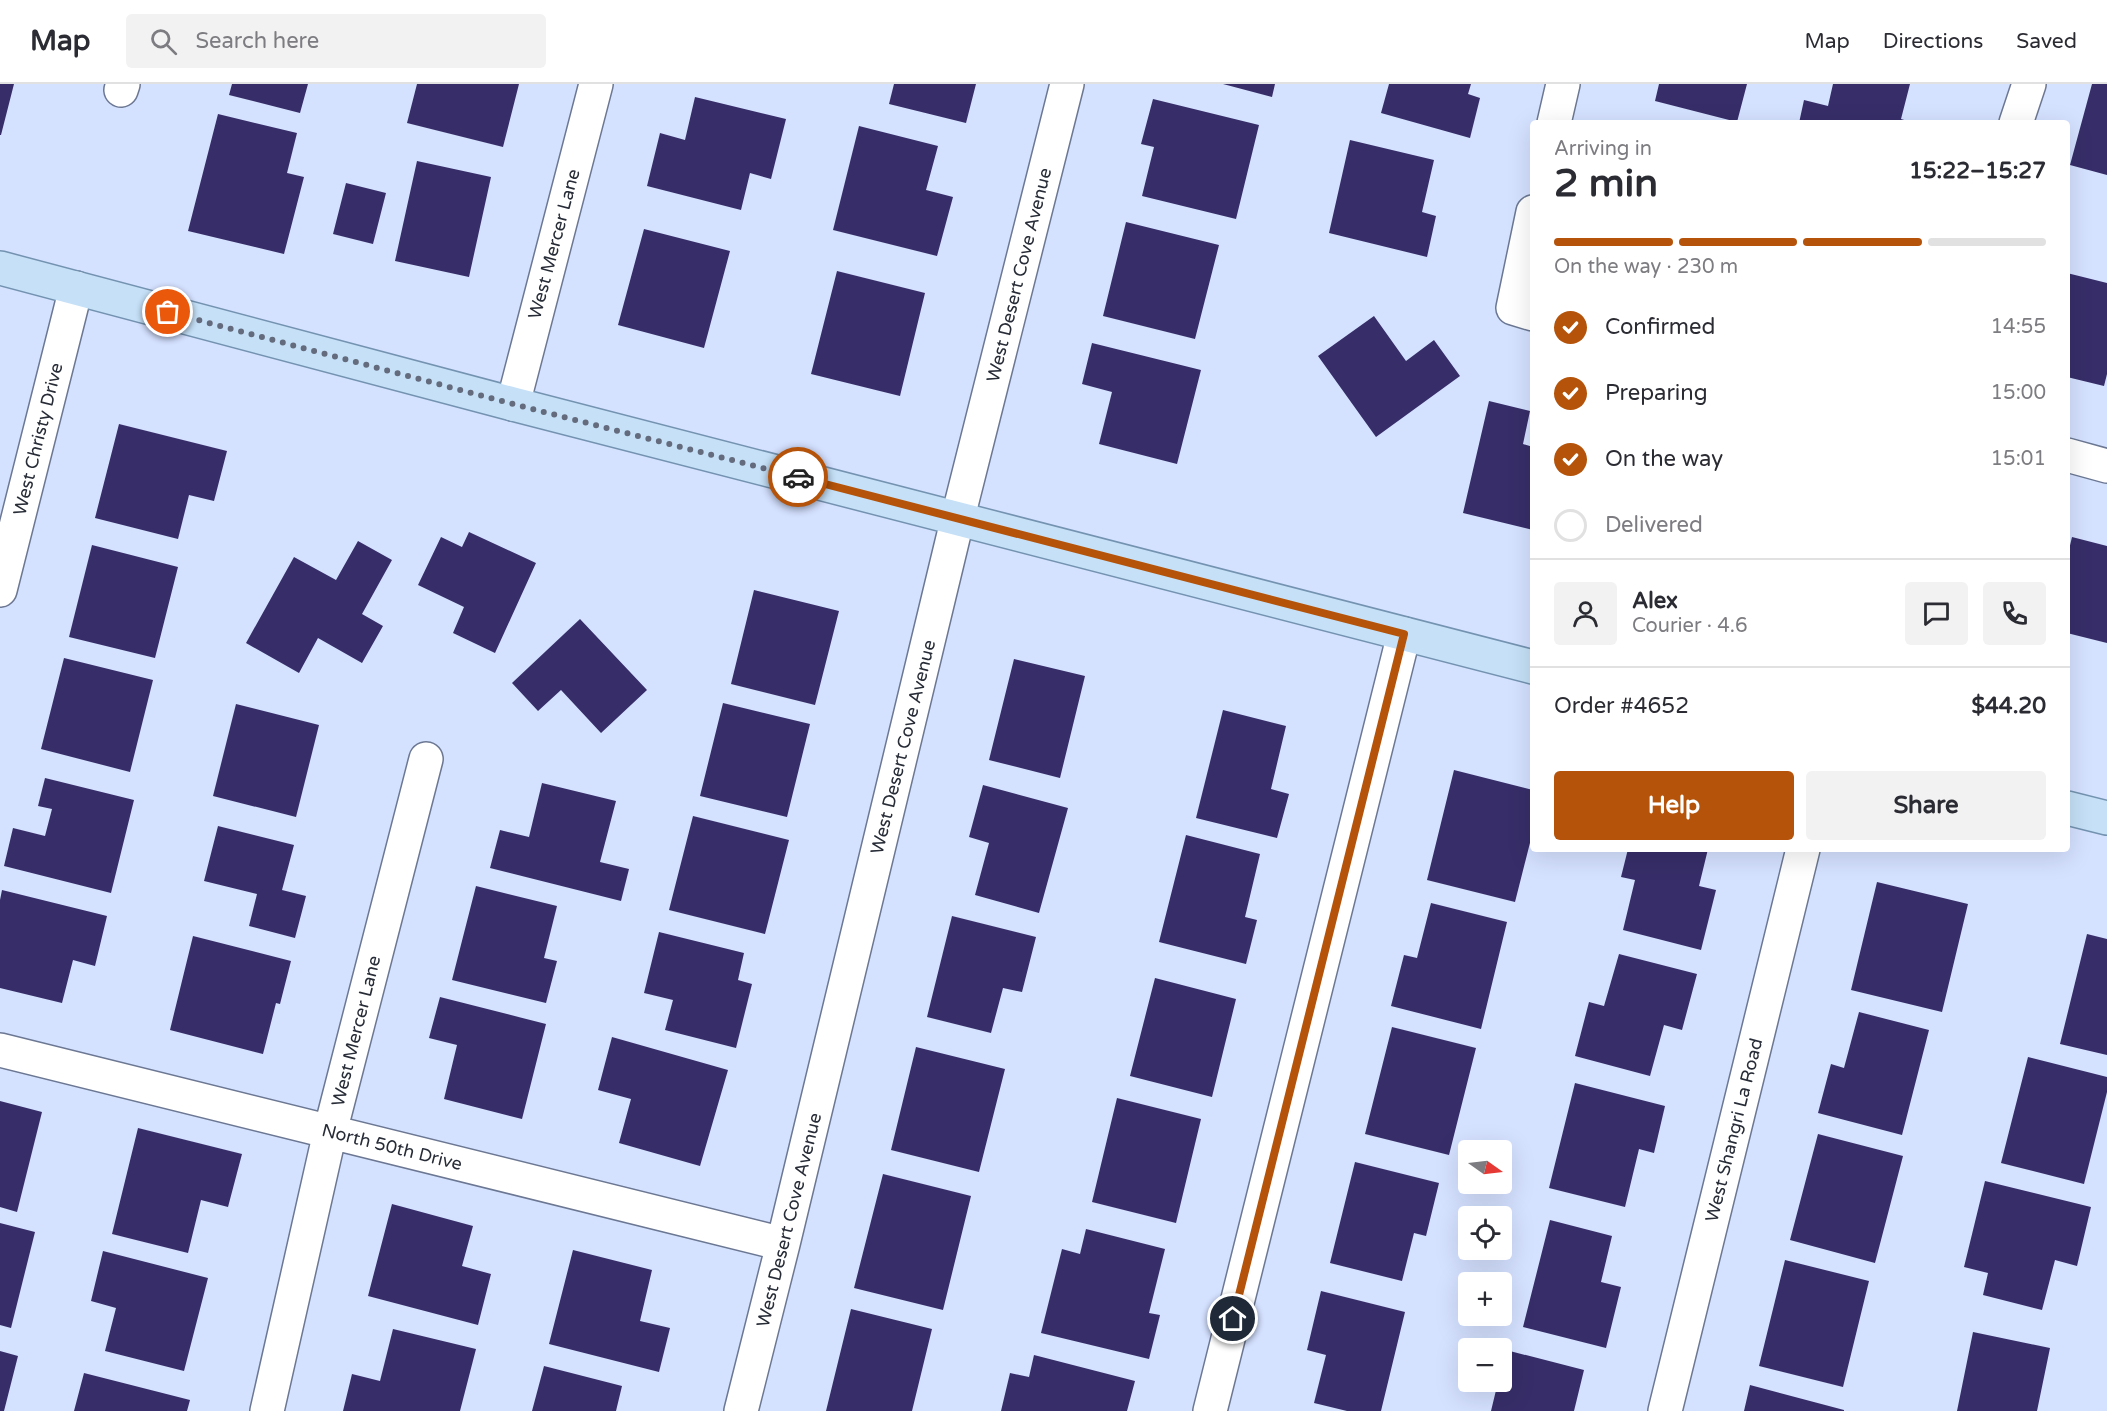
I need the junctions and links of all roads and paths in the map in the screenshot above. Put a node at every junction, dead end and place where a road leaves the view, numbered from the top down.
1 (596, 84) edge
2 (1067, 84) edge
3 (1563, 84) edge
4 (2029, 84) edge
5 (1555, 120) edge
6 (2017, 120) edge
7 (1530, 242) edge
8 (0, 268) edge
9 (76, 288) junction
10 (1523, 311) edge
11 (513, 404) junction
12 (2070, 456) edge
13 (2107, 466) edge
14 (958, 517) junction
15 (0, 590) edge
16 (1404, 634) junction
17 (1530, 666) edge
18 (426, 759) dead end
19 (2070, 808) edge
20 (2107, 818) edge
21 (1802, 852) edge
22 (0, 1050) edge
23 (330, 1132) junction
24 (783, 1244) junction
25 (267, 1411) edge
26 (741, 1411) edge
27 (1210, 1411) edge
28 (1665, 1411) edge

1 - 11 street, West Mercer Lane
2 - 14 street, West Desert Cove Avenue
3 - 5 street
4 - 6 street
7 - 10 street
8 - 9 main road
9 - 11 main road
9 - 15 street, West Christy Drive
11 - 14 main road
12 - 13 street
14 - 16 main road
14 - 24 street, West Desert Cove Avenue
16 - 17 main road
16 - 27 street
18 - 23 street, West Mercer Lane
19 - 20 main road
21 - 28 street, West Shangri La Road
22 - 23 street, North 50th Drive
23 - 24 street, North 50th Drive
23 - 25 street, West Mercer Lane
24 - 26 street, West Desert Cove Avenue

